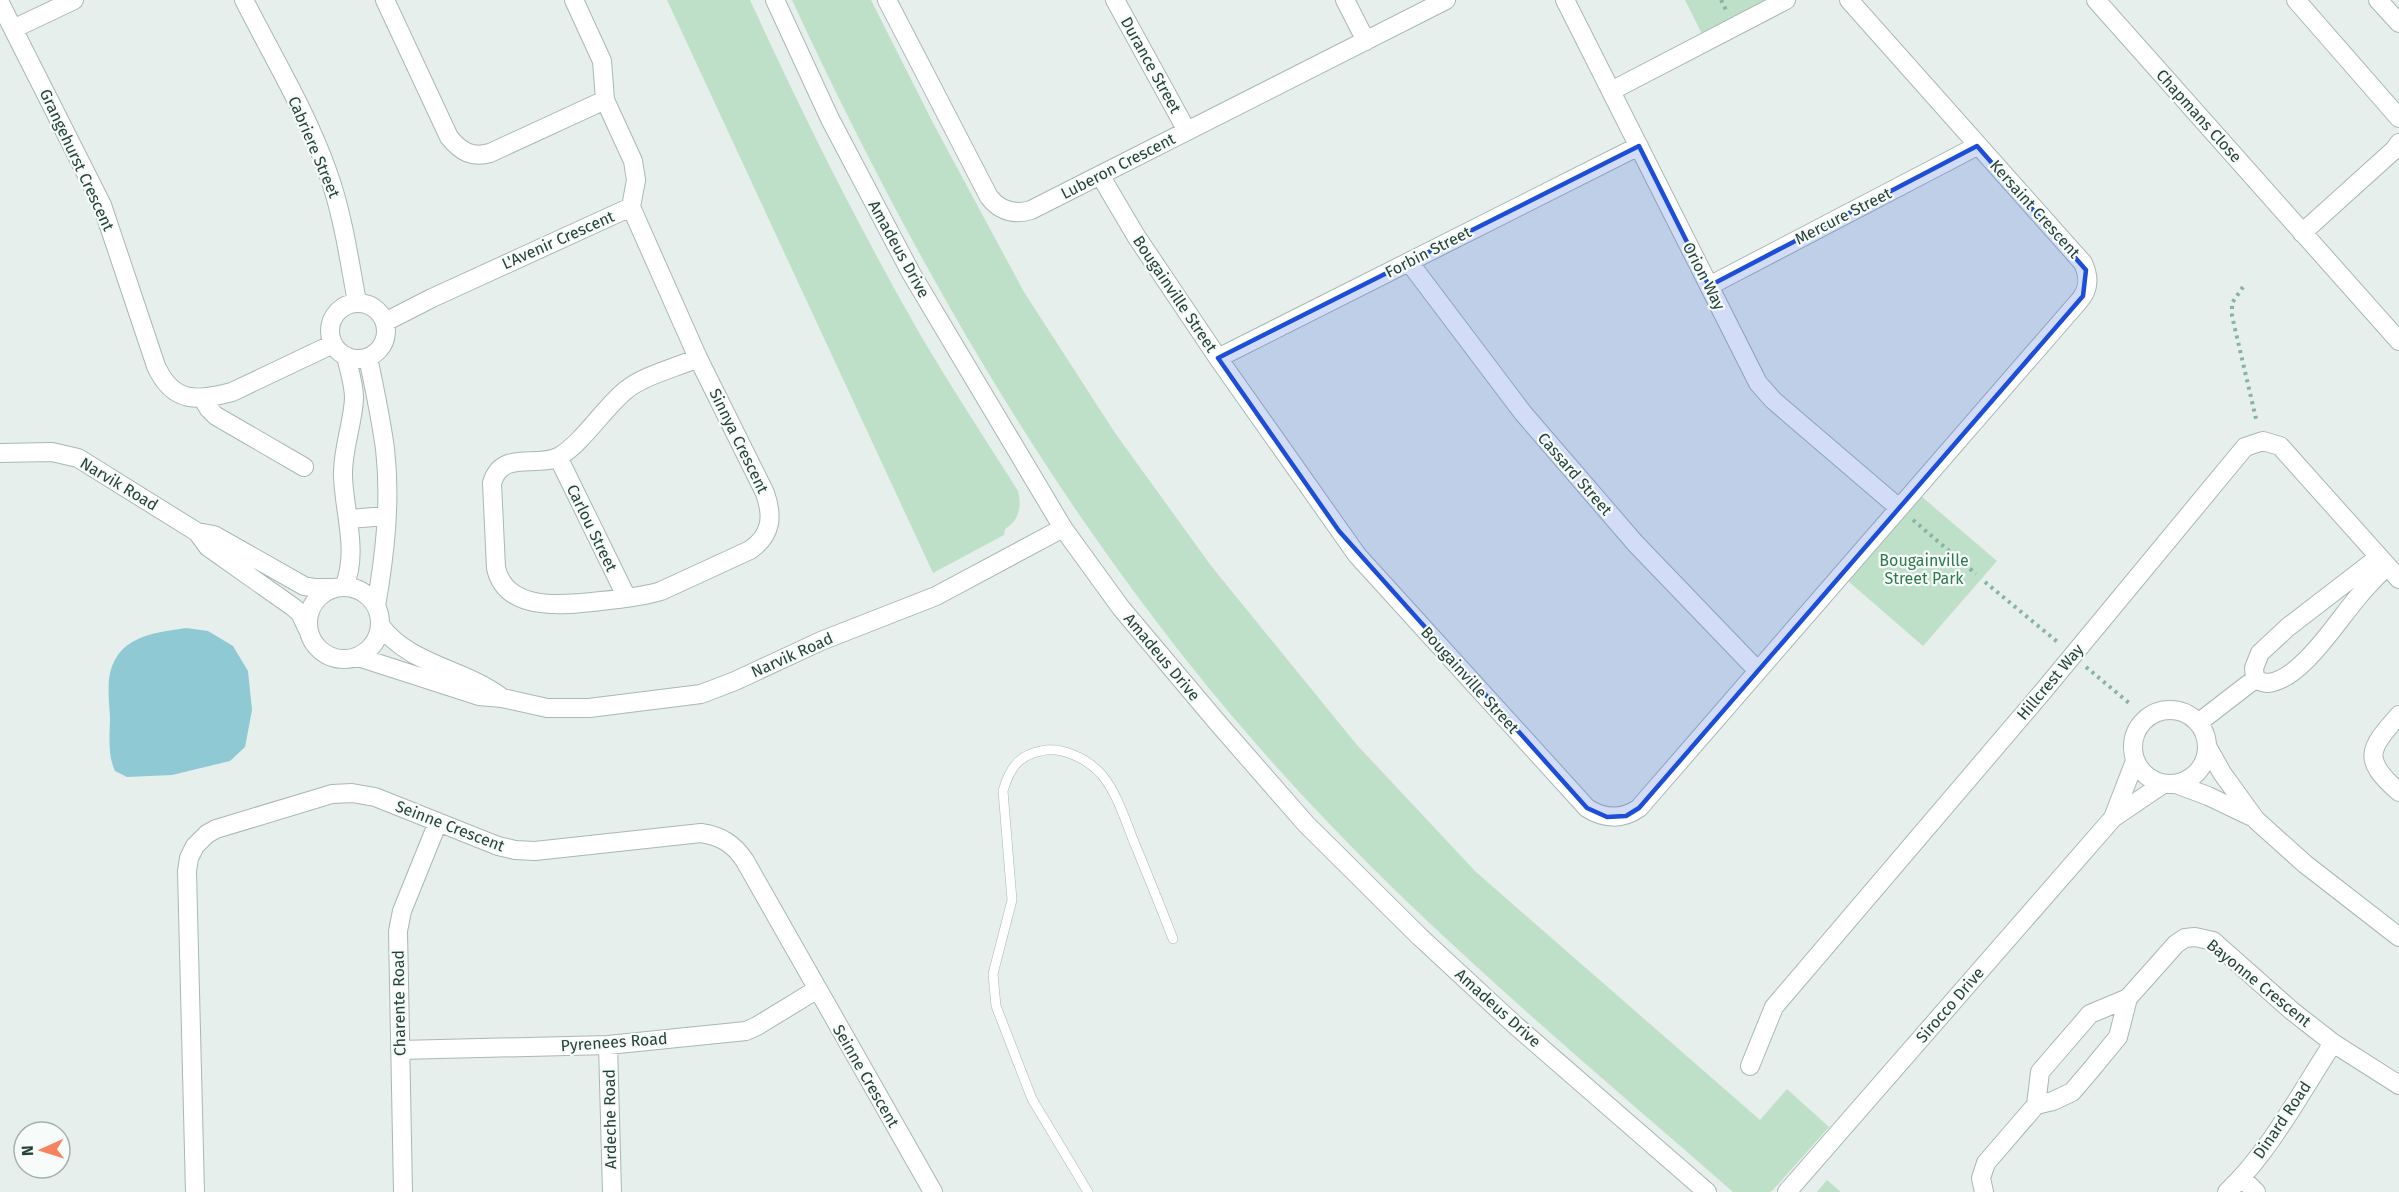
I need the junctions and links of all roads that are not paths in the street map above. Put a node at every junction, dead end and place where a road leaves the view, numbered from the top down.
1 (74, 0) edge
2 (244, 0) edge
3 (385, 0) edge
4 (574, 0) edge
5 (775, 0) edge
6 (887, 0) edge
7 (1115, 0) edge
8 (1345, 0) edge
9 (1446, 0) edge
10 (1565, 0) edge
11 (1786, 0) edge
12 (1849, 0) edge
13 (2096, 0) edge
14 (2296, 0) edge
15 (2378, 0) edge
16 (0, 3) edge
17 (2399, 23) edge
18 (13, 29) junction
19 (1366, 40) junction
20 (1611, 92) junction
21 (606, 100) junction
22 (2399, 118) edge
23 (1187, 131) junction
24 (2399, 143) edge
25 (1638, 146) junction
26 (1977, 146) junction
27 (1100, 175) junction
28 (631, 207) junction
29 (2302, 233) junction
30 (1409, 262) junction
31 (1708, 286) junction
32 (357, 302) junction
33 (385, 322) junction
34 (2399, 341) edge
35 (340, 350) junction
36 (368, 357) junction
37 (698, 358) junction
38 (1218, 358) junction
39 (203, 399) junction
40 (0, 453) edge
41 (558, 457) junction
42 (304, 467) dead end
43 (1899, 508) junction
44 (386, 516) junction
45 (349, 519) junction
46 (1063, 528) junction
47 (196, 532) junction
48 (2388, 568) edge
49 (339, 587) junction
50 (627, 598) junction
51 (376, 606) junction
52 (381, 625) junction
53 (308, 630) junction
54 (358, 657) junction
55 (1758, 671) junction
56 (2255, 679) junction
57 (502, 698) junction
58 (2399, 714) edge
59 (2198, 723) junction
60 (2207, 747) junction
61 (2135, 761) junction
62 (2169, 784) junction
63 (2399, 792) edge
64 (2113, 818) junction
65 (2256, 819) junction
66 (438, 822) junction
67 (2399, 937) edge
68 (1173, 939) dead end
69 (816, 990) junction
70 (2128, 998) junction
71 (2333, 1043) junction
72 (608, 1045) junction
73 (400, 1050) junction
74 (1750, 1066) dead end
75 (2399, 1084) edge
76 (2036, 1105) junction
77 (2242, 1178) junction
78 (195, 1192) edge
79 (403, 1192) edge
80 (612, 1192) edge
81 (933, 1192) edge
82 (1088, 1192) edge
83 (1707, 1192) edge
84 (1787, 1192) edge
85 (1984, 1192) edge
86 (2227, 1192) edge
87 (2256, 1192) edge

1 - 18 street
2 - 32 street, Cabriere Street
3 - 21 street
4 - 21 street, L'Avenir Crescent
5 - 46 street, Amadeus Drive
6 - 27 street, Luberon Crescent
7 - 23 street, Durance Street
8 - 19 street
9 - 19 street, Luberon Crescent
10 - 20 street, Orion Way
11 - 20 street
12 - 26 street, Kersaint Crescent
13 - 29 street, Chapmans Close
14 - 22 street
15 - 17 street
16 - 18 street, Grangehurst Crescent
18 - 39 street, Grangehurst Crescent
19 - 23 street, Luberon Crescent
20 - 25 street, Orion Way
21 - 28 street, L'Avenir Crescent
23 - 27 street, Luberon Crescent
24 - 29 street
25 - 30 street, Forbin Street
25 - 31 street, Orion Way
26 - 31 street, Mercure Street
26 - 43 street, Kersaint Crescent
27 - 38 street, Bougainville Street
28 - 33 street, L'Avenir Crescent
28 - 37 street, Sinnya Crescent
29 - 34 street, Chapmans Close
30 - 38 street, Forbin Street
30 - 55 street, Cassard Street
31 - 43 street, Orion Way
32 - 33 street
32 - 35 street
33 - 36 street
35 - 36 street
35 - 39 street
35 - 45 street
36 - 44 street
37 - 41 street
37 - 50 street, Sinnya Crescent
38 - 55 street, Bougainville Street
39 - 42 street, Grangehurst Crescent
40 - 47 street, Narvik Road
41 - 50 street, Carlou Street
41 - 50 street, Sinnya Crescent
43 - 55 street, Bougainville Street
44 - 45 street
44 - 51 street
45 - 49 street
46 - 57 street, Narvik Road
46 - 83 street, Amadeus Drive
47 - 49 street, Narvik Road
47 - 53 street, Narvik Road
48 - 56 street
48 - 56 street
48 - 74 street, Hillcrest Way
49 - 51 street
49 - 53 street
51 - 52 street
52 - 54 street
52 - 57 street, Narvik Road
53 - 54 street
54 - 57 street, Narvik Road
56 - 59 street
58 - 63 street
59 - 60 street
59 - 61 street
60 - 62 street
60 - 65 street
61 - 62 street
61 - 64 street, Sirocco Drive
62 - 64 street, Sirocco Drive
62 - 65 street
64 - 84 street, Sirocco Drive
65 - 67 street
66 - 69 street, Seinne Crescent
66 - 73 street, Charente Road
66 - 78 street, Seinne Crescent
68 - 82 lane
69 - 72 street, Pyrenees Road
69 - 81 street, Seinne Crescent
70 - 71 street, Bayonne Crescent
70 - 76 street, Bayonne Crescent
70 - 76 street, Bayonne Crescent
71 - 75 street, Bayonne Crescent
71 - 77 street, Dinard Road
72 - 73 street, Pyrenees Road
72 - 80 street, Ardeche Road
73 - 79 street, Charente Road
76 - 85 street
77 - 86 street, Dinard Road
77 - 87 street

